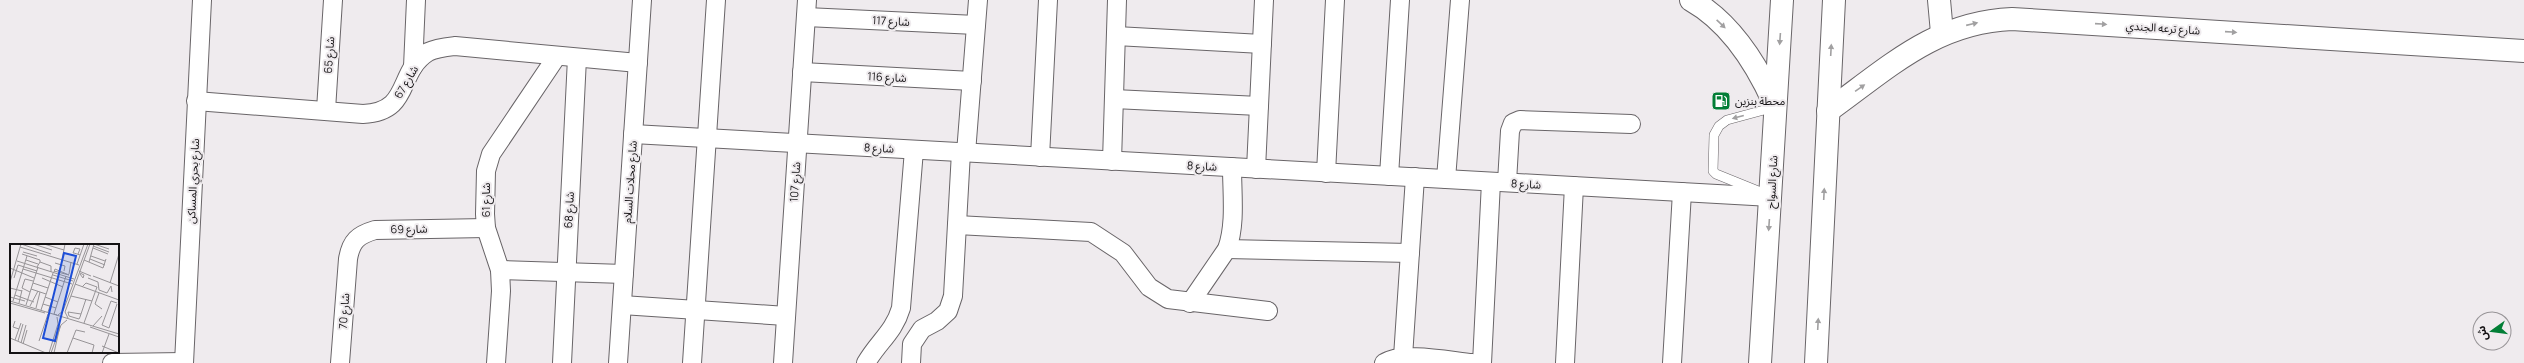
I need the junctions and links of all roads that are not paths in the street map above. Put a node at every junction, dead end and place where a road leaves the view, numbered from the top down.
1 (202, 0) edge
2 (333, 0) edge
3 (416, 0) edge
4 (642, 0) edge
5 (716, 0) edge
6 (978, 0) edge
7 (1048, 0) edge
8 (1117, 0) edge
9 (1264, 0) edge
10 (1335, 0) edge
11 (1400, 0) edge
12 (1460, 0) edge
13 (1691, 0) edge
14 (1782, 0) edge
15 (1834, 0) edge
16 (1939, 0) edge
17 (806, 8) edge
18 (976, 25) junction
19 (1942, 33) junction
20 (1116, 36) junction
21 (1262, 44) junction
22 (2524, 51) edge
23 (557, 56) junction
24 (577, 58) junction
25 (638, 63) junction
26 (413, 67) junction
27 (802, 72) junction
28 (972, 81) junction
29 (1114, 99) junction
30 (196, 101) junction
31 (1259, 106) junction
32 (1776, 107) junction
33 (326, 110) junction
34 (1828, 111) junction
35 (1631, 124) dead end
36 (633, 134) junction
37 (707, 138) junction
38 (798, 144) junction
39 (914, 150) junction
40 (964, 153) junction
41 (1040, 157) junction
42 (1112, 161) junction
43 (1232, 167) junction
44 (1256, 169) junction
45 (1326, 173) junction
46 (1389, 176) junction
47 (1415, 178) junction
48 (1446, 179) junction
49 (1499, 182) junction
50 (1574, 186) junction
51 (1682, 192) junction
52 (1771, 197) junction
53 (957, 225) junction
54 (486, 228) junction
55 (1227, 249) junction
56 (1410, 253) junction
57 (348, 259) joint
58 (500, 270) junction
59 (566, 270) junction
60 (624, 274) junction
61 (1190, 303) junction
62 (622, 305) junction
63 (695, 310) junction
64 (1268, 310) dead end
65 (786, 316) junction
66 (1403, 357) junction
67 (184, 362) edge
68 (112, 363) edge
69 (340, 363) edge
70 (496, 363) edge
71 (562, 363) edge
72 (618, 363) edge
73 (692, 363) edge
74 (783, 363) edge
75 (866, 363) edge
76 (911, 363) edge
77 (1384, 363) edge
78 (1472, 363) edge
79 (1482, 363) edge
80 (1565, 363) edge
81 (1672, 363) edge
82 (1760, 363) edge
83 (1816, 363) edge

1 - 30 street, شارع بحري المساكن
2 - 33 street, شارع 65
3 - 26 street
4 - 25 street, شارع محلات السلام
5 - 37 street
6 - 18 street
7 - 41 street
8 - 20 street
9 - 21 street
10 - 45 street
11 - 46 street
12 - 48 street
13 -> 32 main road
14 -> 32 main road, شارع السواح
34 -> 15 main road
16 - 19 main road
17 - 18 street, شارع 117
17 - 27 street, شارع 107
18 - 28 street
19 -> 22 main road, شارع ترعه الجندي
34 -> 19 main road, شارع ترعه الجندي
20 - 21 street
20 - 29 street
21 - 31 street
23 - 24 street, شارع 67
23 - 26 street, شارع 67
23 - 54 street, شارع 61
24 - 25 street, شارع 67
24 - 59 street, شارع 68
25 - 36 street, شارع محلات السلام
26 - 33 street, شارع 67
27 - 28 street, شارع 116
27 - 38 street, شارع 107
28 - 40 street
29 - 31 street
29 - 42 street
30 - 33 street, شارع 67
30 - 67 street, شارع بحري المساكن
31 - 44 street
32 - 52 main road, شارع السواح
32 -> 52 lane
83 -> 34 main road
35 - 49 street
36 - 37 street, شارع 8
36 - 60 street, شارع محلات السلام
37 - 38 street, شارع 8
37 - 63 street
38 - 39 street, شارع 8
38 - 65 street, شارع 107
39 - 40 street, شارع 8
39 - 75 street
40 - 41 street, شارع 8
40 - 53 street
41 - 42 street, شارع 8
42 - 43 street, شارع 8
43 - 44 street, شارع 8
43 - 55 street
44 - 45 street, شارع 8
45 - 46 street, شارع 8
46 - 47 street, شارع 8
47 - 48 street, شارع 8
47 - 56 street
48 - 49 street, شارع 8
49 - 50 street, شارع 8
49 - 79 street
50 - 51 street, شارع 8
50 - 80 street
51 - 52 street, شارع 8
51 - 81 street
52 -> 82 main road, شارع السواح
53 - 61 street
53 - 76 street
54 - 57 street, شارع 69
54 - 58 street, شارع 61
55 - 56 street
55 - 61 street
56 - 66 street
57 - 69 street, شارع 70
58 - 59 street
58 - 70 street, شارع 61
59 - 60 street
59 - 71 street, شارع 68
60 - 62 street, شارع محلات السلام
61 - 64 street
62 - 63 street
62 - 72 street, شارع محلات السلام
63 - 65 street
63 - 73 street
65 - 74 street, شارع 107
66 - 77 street
66 - 78 street
67 - 68 street

